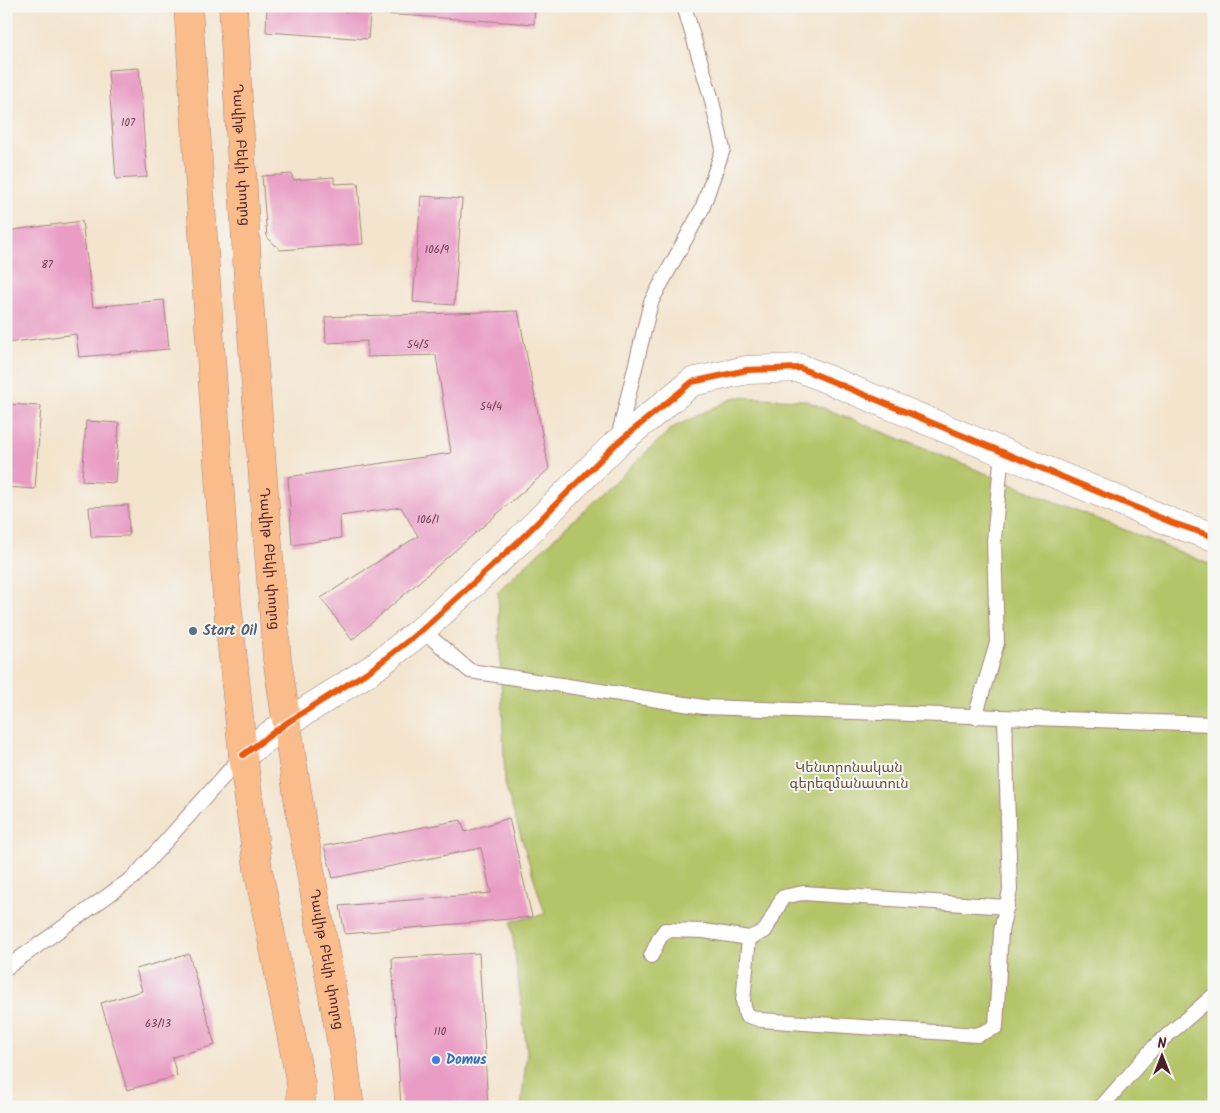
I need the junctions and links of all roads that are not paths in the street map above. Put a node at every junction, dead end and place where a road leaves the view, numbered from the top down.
1 (188, 6) edge
2 (233, 6) edge
3 (684, 6) edge
4 (616, 444) junction
5 (1002, 451) junction
6 (1214, 537) edge
7 (422, 630) junction
8 (974, 717) junction
9 (1005, 718) junction
10 (288, 722) junction
11 (1214, 724) edge
12 (243, 755) junction
13 (1007, 906) junction
14 (749, 938) junction
15 (651, 956) dead end
16 (6, 968) edge
17 (1214, 995) edge
18 (301, 1107) edge
19 (350, 1107) edge
20 (1101, 1107) edge

1 - 12 main road
2 - 10 main road, Դավիթ Բեկի փողոց
3 - 4 lane
4 - 5 street
4 - 7 street
5 - 6 street
5 - 8 lane
7 - 8 lane
7 - 10 street
8 - 9 lane
9 - 11 lane
9 - 13 lane
10 - 12 street
10 - 19 main road, Դավիթ Բեկի փողոց
12 - 16 lane
12 - 18 main road
13 - 14 lane
13 - 14 lane
14 - 15 lane
17 - 20 lane

